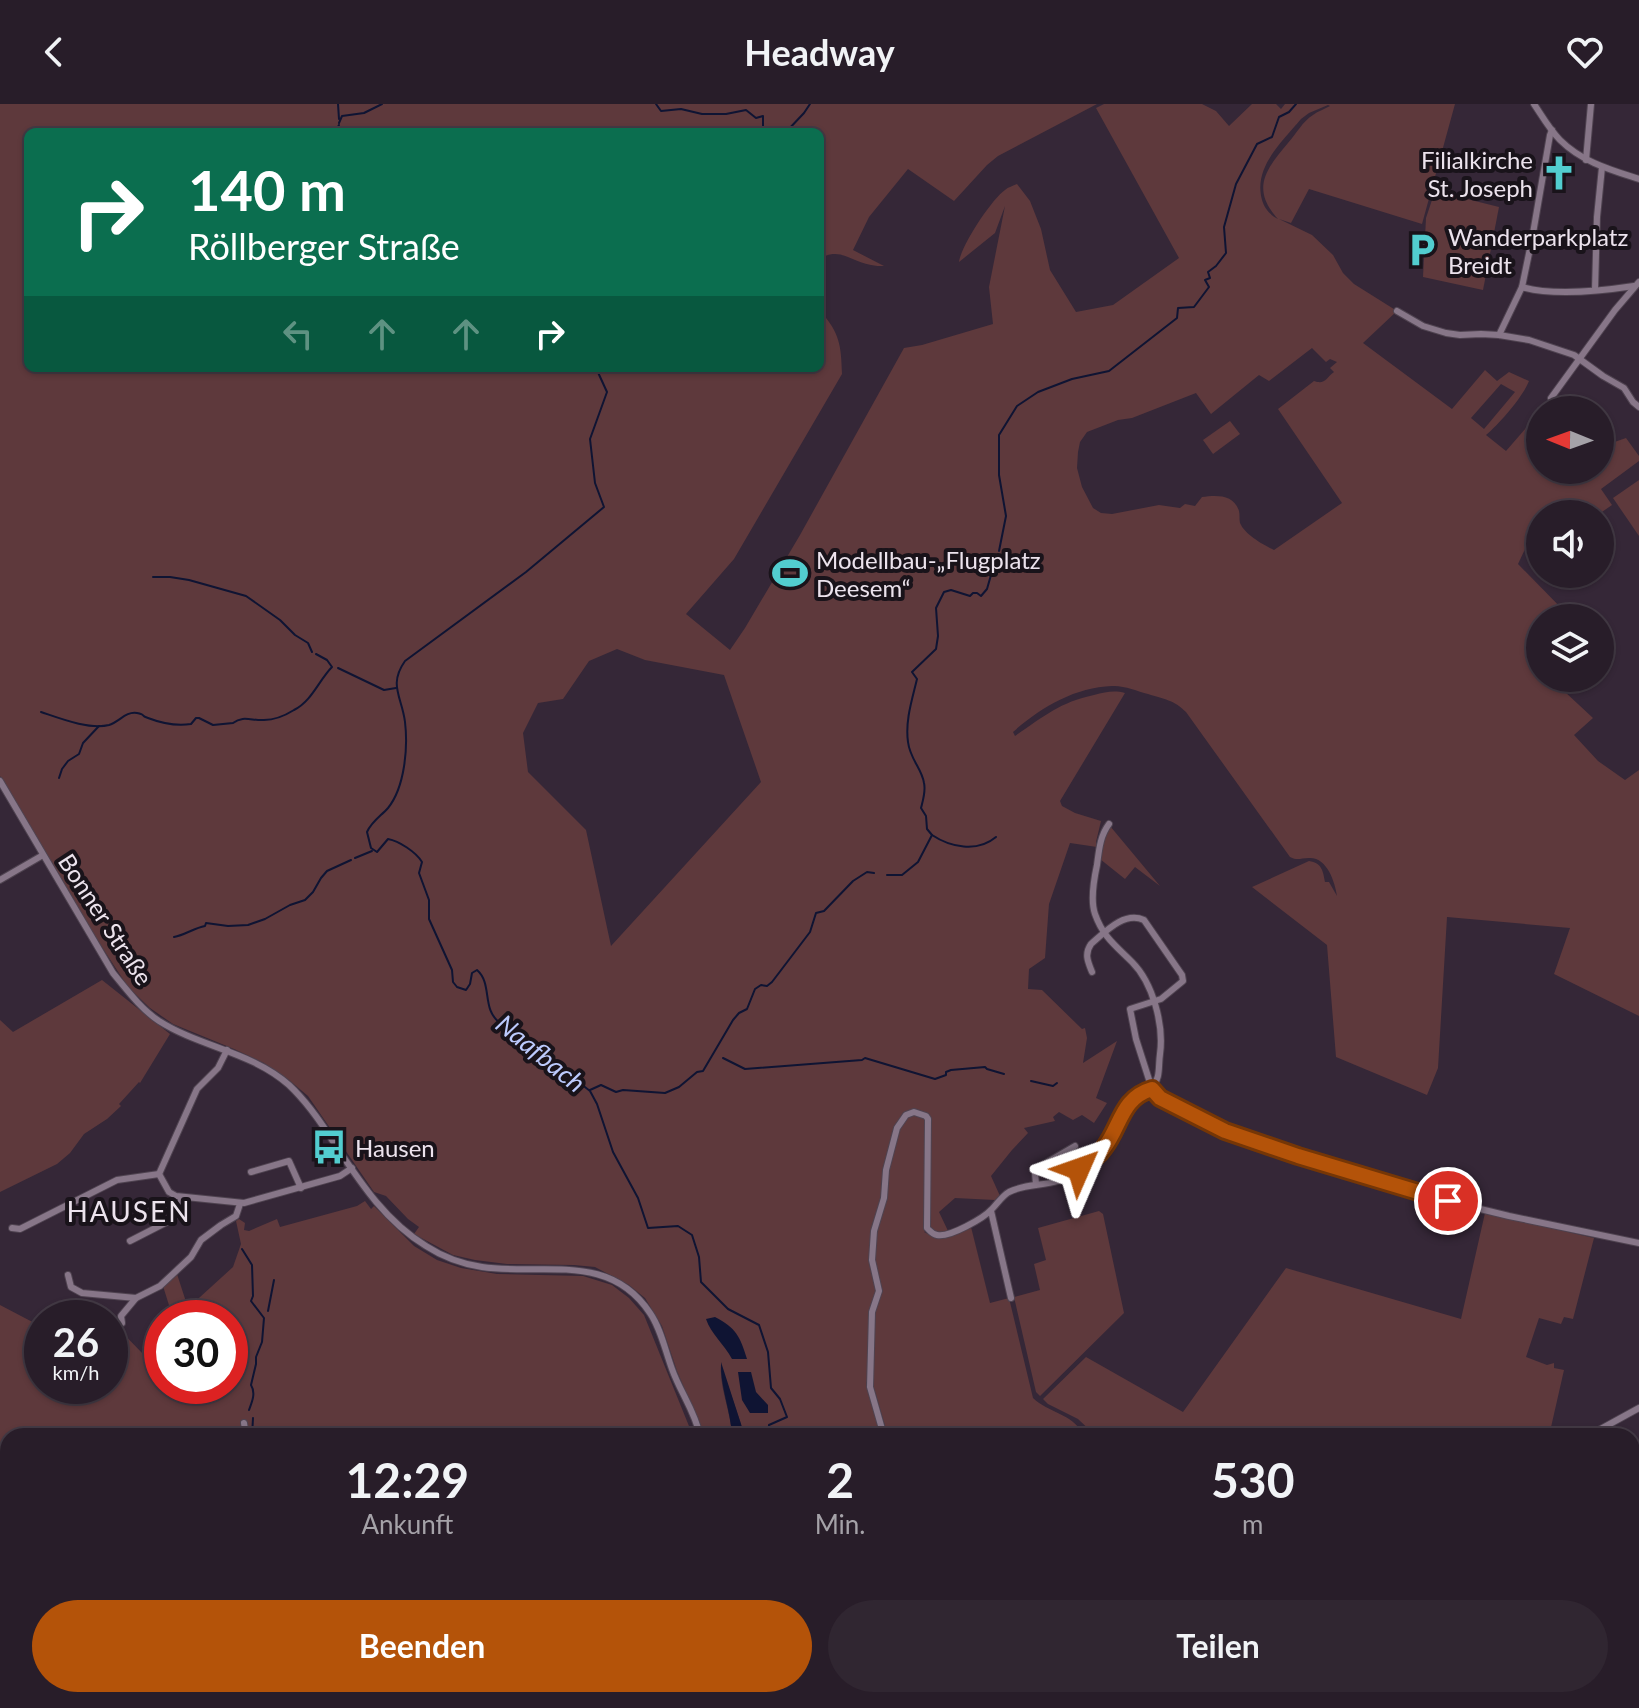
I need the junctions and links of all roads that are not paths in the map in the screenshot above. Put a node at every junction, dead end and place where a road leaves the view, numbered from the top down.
1 (1534, 104) edge
2 (1591, 104) edge
3 (1552, 130) junction
4 (1586, 160) junction
5 (1602, 167) junction
6 (1639, 179) edge
7 (1637, 284) edge
8 (1522, 287) junction
9 (1595, 290) junction
10 (1397, 311) dead end
11 (1499, 335) junction
12 (1581, 359) junction
13 (1553, 396) edge
14 (1639, 407) edge
15 (0, 781) edge
16 (1109, 824) dead end
17 (43, 855) junction
18 (0, 880) edge
19 (1104, 933) junction
20 (1092, 972) dead end
21 (1154, 1002) junction
22 (227, 1050) junction
23 (1152, 1089) junction
24 (1075, 1146) dead end
25 (286, 1153) dead end
26 (289, 1161) junction
27 (352, 1168) junction
28 (251, 1172) dead end
29 (159, 1174) junction
30 (1036, 1184) junction
31 (301, 1188) junction
32 (182, 1197) junction
33 (240, 1204) junction
34 (991, 1211) junction
35 (12, 1228) dead end
36 (130, 1241) dead end
37 (1639, 1243) edge
38 (68, 1275) dead end
39 (136, 1298) junction
40 (1011, 1298) dead end
41 (128, 1308) edge
42 (1639, 1408) edge
43 (244, 1423) dead end
44 (245, 1428) edge
45 (698, 1428) edge
46 (882, 1428) edge
47 (1603, 1428) edge

1 - 3 street
2 - 4 street
3 - 4 street
3 - 8 street
4 - 5 street
5 - 6 street
5 - 9 street
7 - 9 street
7 - 12 street
8 - 9 street
8 - 11 street
10 - 11 street
11 - 12 street
12 - 13 street
12 - 14 street
15 - 17 street, Bonner Straße
16 - 19 street
17 - 18 street
17 - 22 street, Bonner Straße
19 - 20 street
19 - 21 street
19 - 21 street
21 - 23 street
21 - 23 street
22 - 27 street, Bonner Straße
22 - 29 street
23 - 30 street
23 - 37 street
24 - 30 street
25 - 26 street
26 - 28 street
26 - 31 street
27 - 31 street
27 - 45 street, Bonner Straße
29 - 32 street
29 - 35 street
30 - 34 street
31 - 33 street
32 - 33 street
32 - 36 street
33 - 39 street
34 - 40 street
34 - 46 street
38 - 39 street
39 - 41 street
42 - 47 street
43 - 44 street

